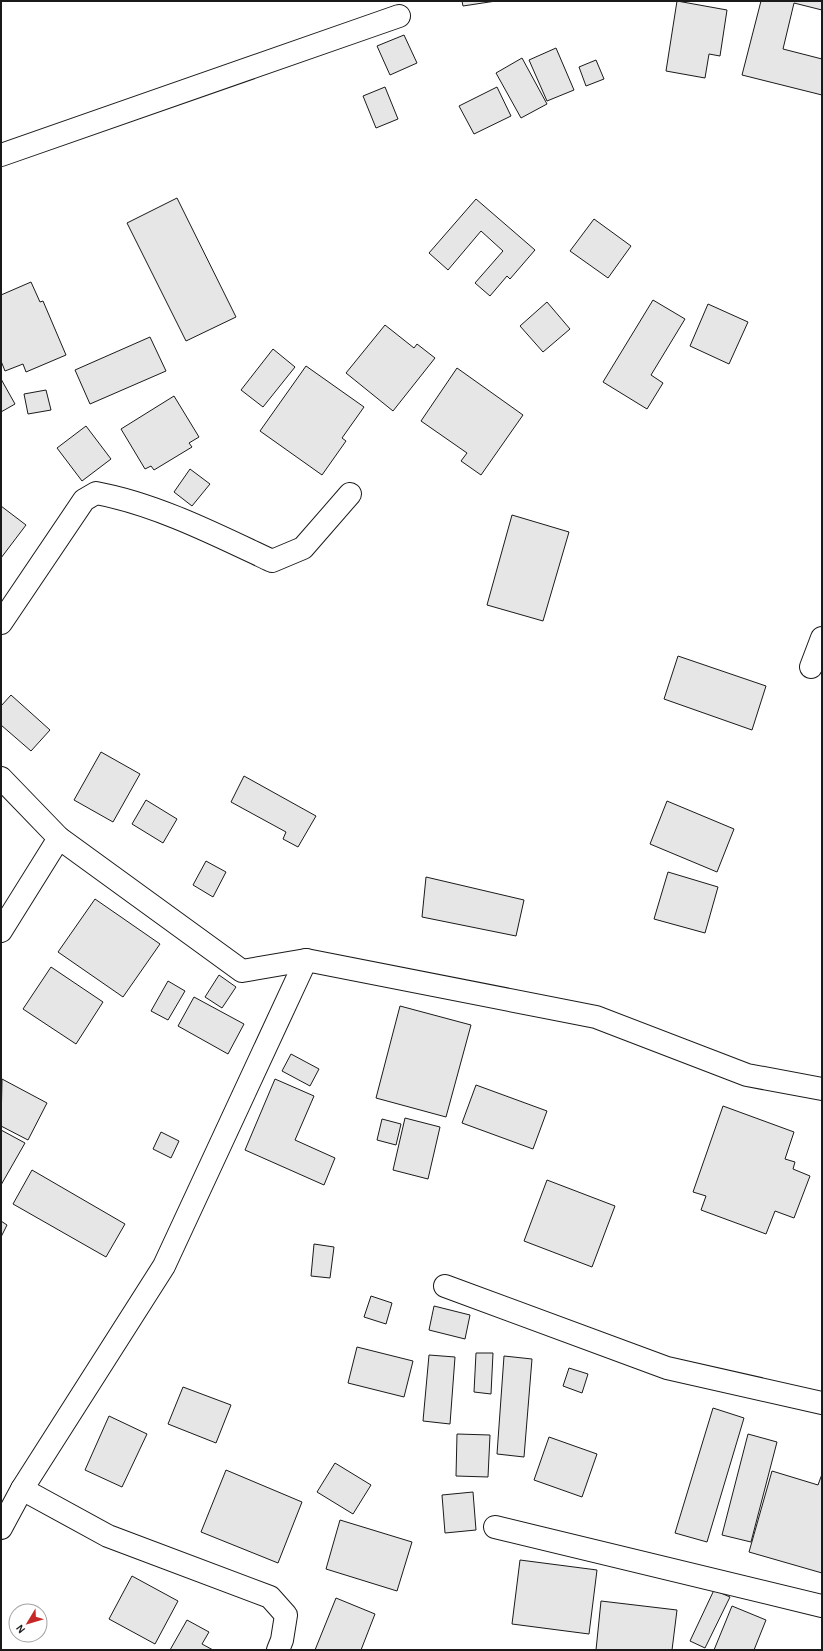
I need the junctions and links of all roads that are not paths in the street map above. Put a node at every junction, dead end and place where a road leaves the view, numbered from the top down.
1 (399, 16) dead end
2 (1, 155) edge
3 (350, 494) dead end
4 (1, 623) edge
5 (822, 638) edge
6 (811, 667) dead end
7 (1, 778) edge
8 (60, 838) junction
9 (1, 931) edge
10 (306, 960) junction
11 (822, 1089) edge
12 (445, 1286) dead end
13 (822, 1403) edge
14 (22, 1489) junction
15 (495, 1527) dead end
16 (1, 1528) edge
17 (822, 1606) edge
18 (278, 1650) edge

1 - 2 street
3 - 4 street
5 - 6 street
7 - 8 street
8 - 9 street
8 - 10 street
10 - 11 street
10 - 14 street
12 - 13 street
14 - 16 street
14 - 18 street
15 - 17 street

